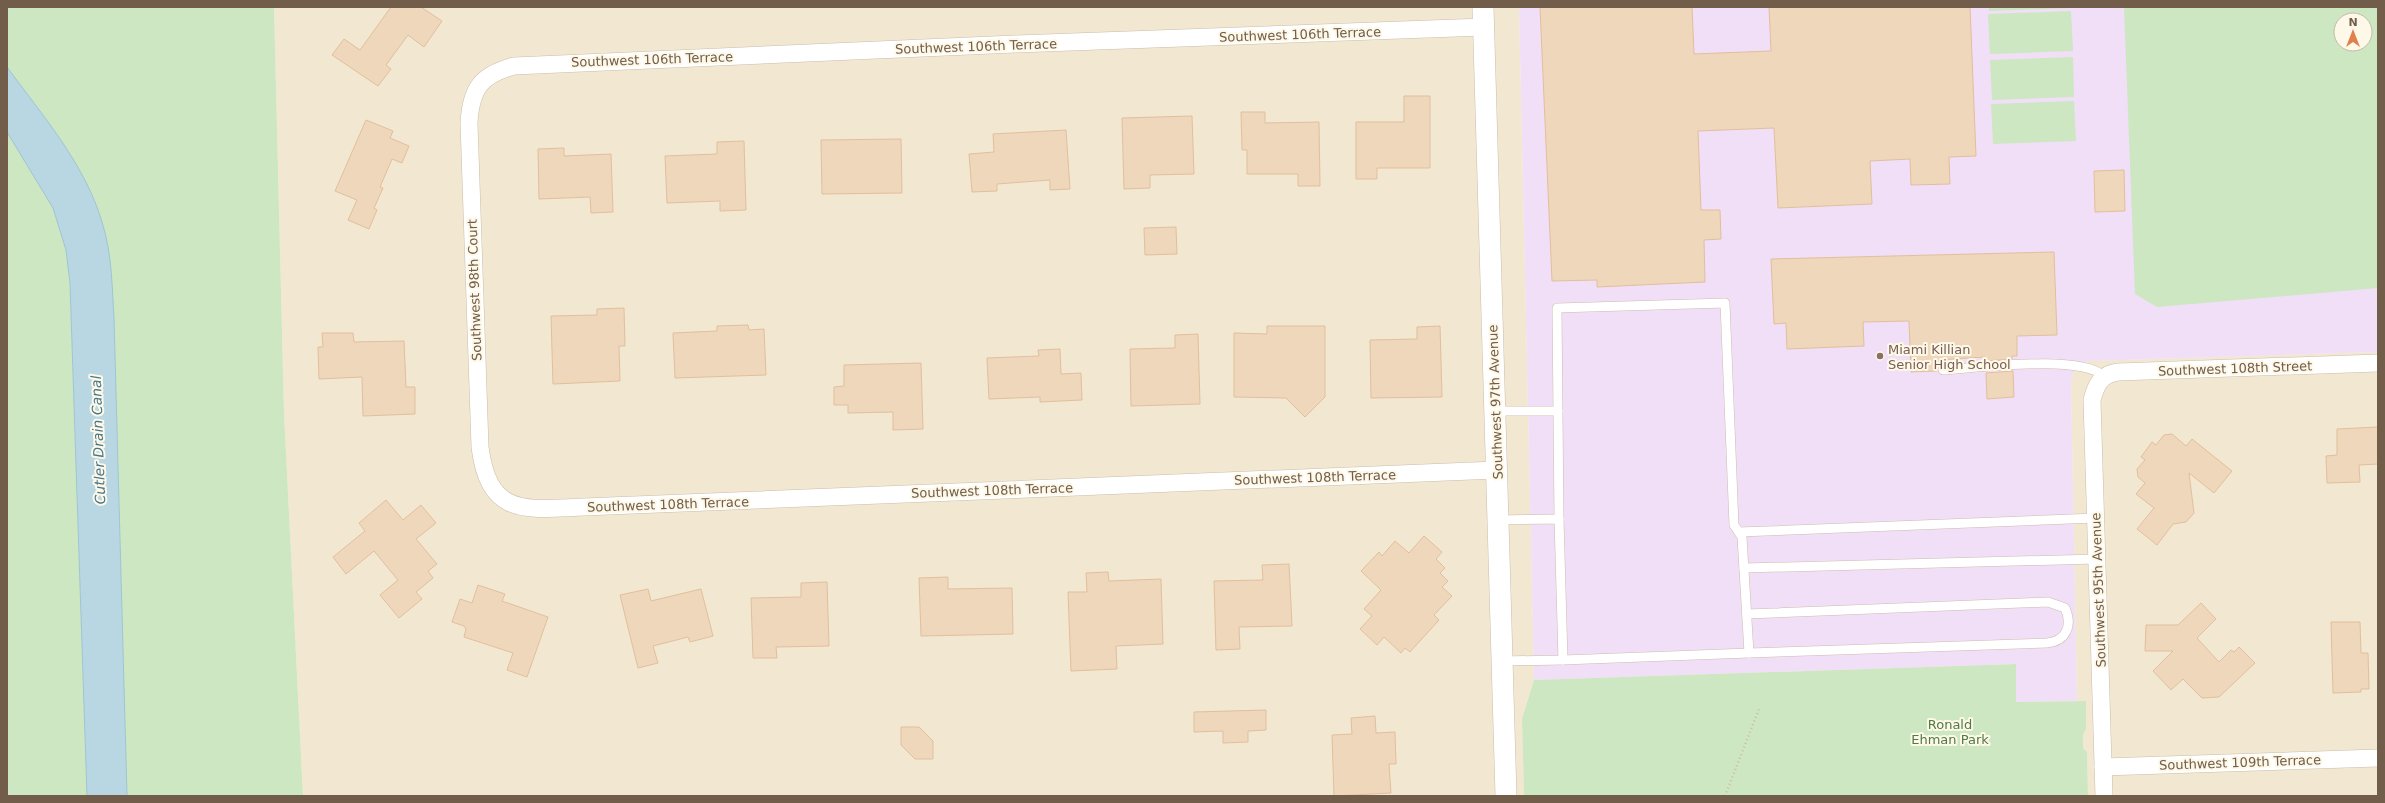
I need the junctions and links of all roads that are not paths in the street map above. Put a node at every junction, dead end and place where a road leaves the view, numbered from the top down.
1 (1483, 17) edge
2 (476, 89) joint
3 (2378, 363) edge
4 (1943, 370) dead end
5 (2100, 381) junction
6 (1495, 411) junction
7 (1558, 411) junction
8 (1496, 470) junction
9 (492, 490) joint
10 (2096, 518) junction
11 (1559, 519) junction
12 (1498, 520) junction
13 (1739, 532) junction
14 (2097, 559) junction
15 (1744, 568) junction
16 (1746, 614) junction
17 (1749, 653) junction
18 (1563, 660) junction
19 (1502, 661) junction
20 (2378, 758) edge
21 (2103, 767) junction
22 (1506, 796) edge
23 (2104, 796) edge

1 - 2 street, Southwest 106th Terrace
1 - 6 street, Southwest 97th Avenue
2 - 9 street, Southwest 98th Court
3 - 5 street, Southwest 108th Street
4 - 5 lane
5 - 10 street, Southwest 95th Avenue
6 - 7 lane
6 - 8 street, Southwest 97th Avenue
7 - 11 lane
7 - 13 lane
8 - 9 street, Southwest 108th Terrace
8 - 12 street, Southwest 97th Avenue
10 - 13 lane
10 - 14 street, Southwest 95th Avenue
11 - 12 lane
11 - 18 lane
12 - 19 street, Southwest 97th Avenue
13 - 15 lane
14 - 15 lane
14 - 21 street, Southwest 95th Avenue
15 - 16 lane
16 - 17 lane
16 - 17 lane
17 - 18 lane
18 - 19 lane
19 - 22 street, Southwest 97th Avenue
20 - 21 street, Southwest 109th Terrace
21 - 23 street, Southwest 95th Avenue

